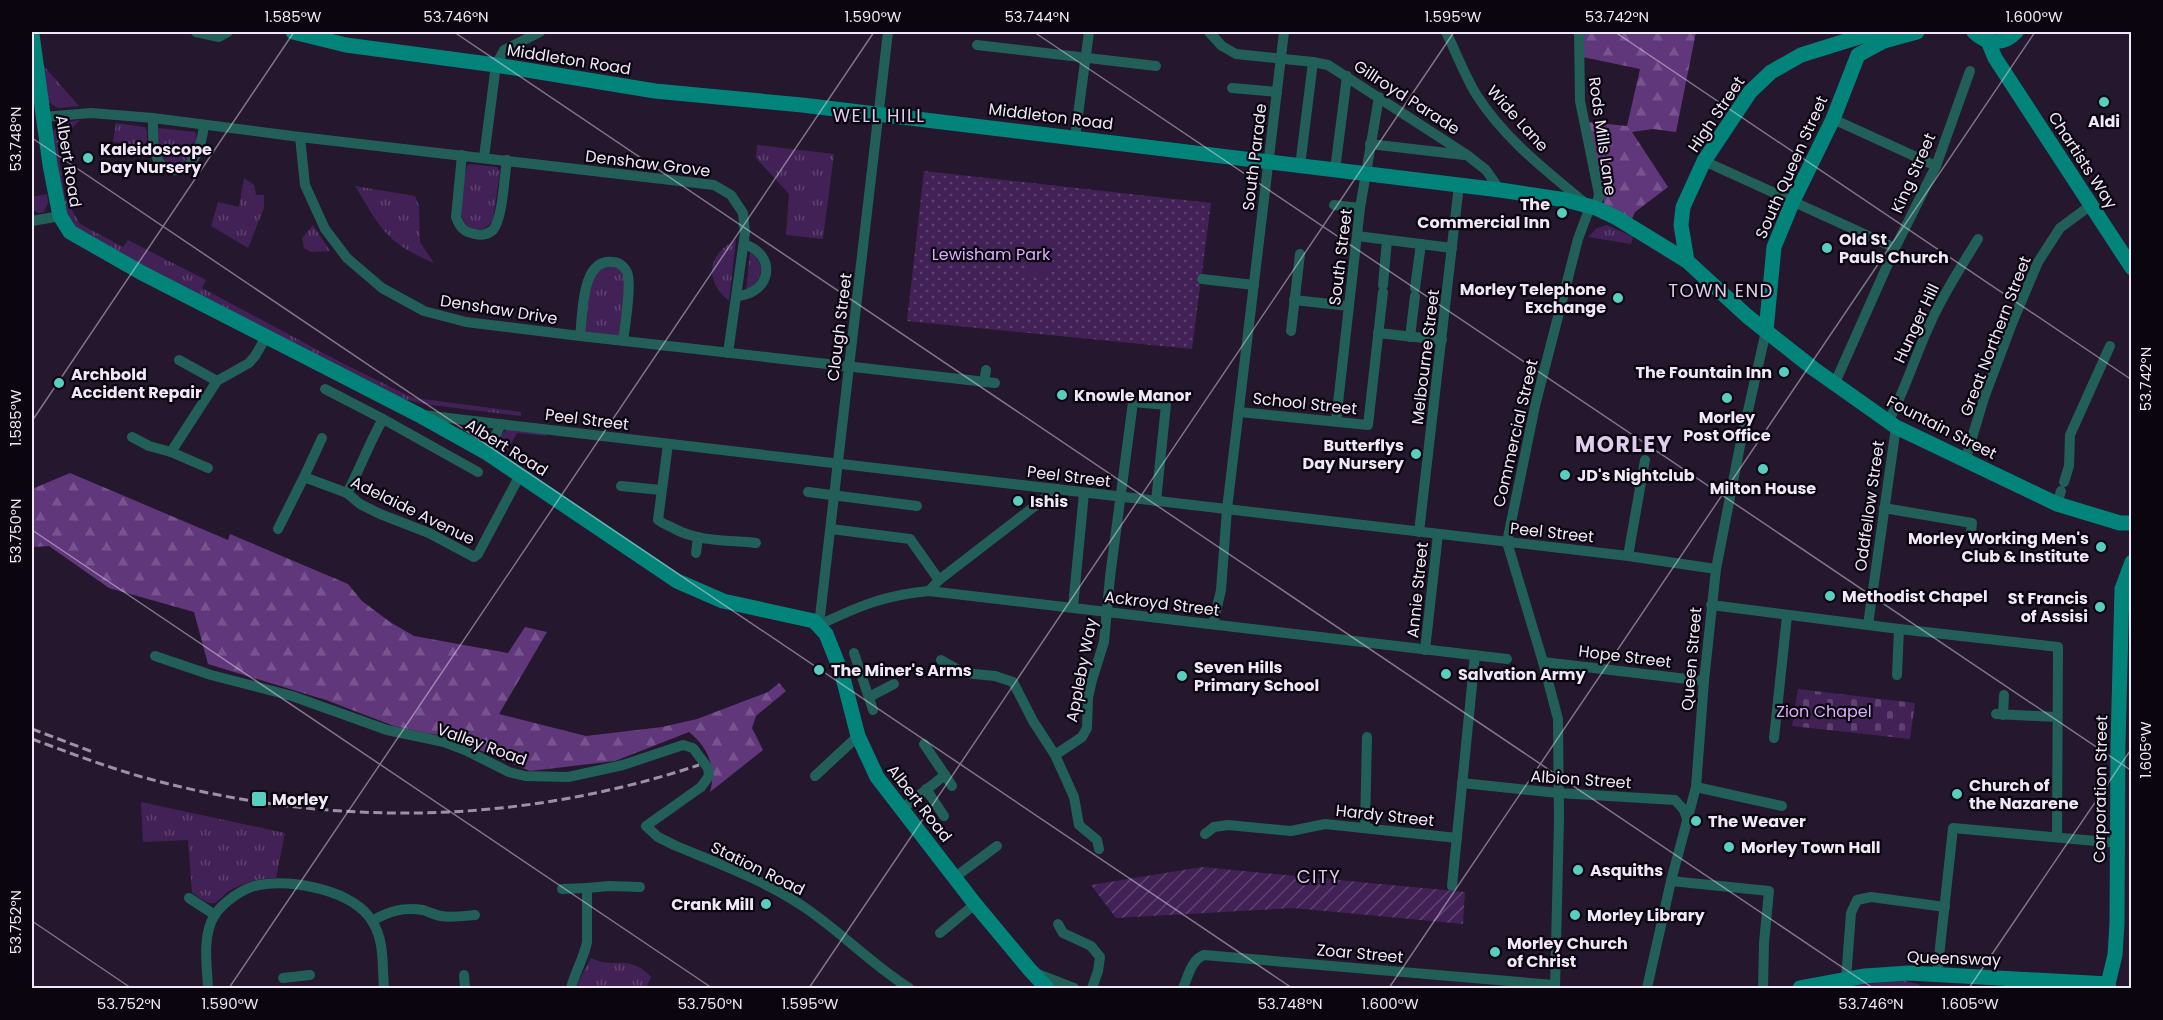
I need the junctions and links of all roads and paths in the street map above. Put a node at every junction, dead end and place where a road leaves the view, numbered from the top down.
1 (196, 32) edge
2 (228, 32) edge
3 (293, 32) edge
4 (540, 32) edge
5 (888, 32) edge
6 (1089, 32) edge
7 (1209, 32) edge
8 (1284, 32) edge
9 (1446, 32) edge
10 (1579, 32) edge
11 (1874, 32) edge
12 (1883, 32) edge
13 (1916, 32) edge
14 (1974, 32) edge
15 (32, 34) edge
16 (2014, 34) edge
17 (1848, 41) junction
18 (1988, 41) junction
19 (977, 45) dead end
20 (1857, 55) junction
21 (1086, 57) junction
22 (1281, 58) junction
23 (1313, 62) junction
24 (496, 65) junction
25 (1156, 66) dead end
26 (1970, 71) dead end
27 (2005, 72) junction
28 (1347, 76) junction
29 (1232, 88) dead end
30 (1277, 92) junction
31 (1379, 97) junction
32 (879, 114) junction
33 (44, 117) junction
34 (153, 118) junction
35 (1833, 119) junction
36 (204, 125) junction
37 (300, 137) junction
38 (1075, 137) junction
39 (1370, 144) junction
40 (462, 155) junction
41 (1467, 155) junction
42 (484, 157) junction
43 (507, 160) junction
44 (1704, 161) junction
45 (1269, 162) junction
46 (1300, 166) junction
47 (1936, 166) junction
48 (1335, 170) junction
49 (1365, 173) junction
50 (1459, 185) junction
51 (1500, 190) junction
52 (1793, 201) junction
53 (1334, 206) dead end
54 (2091, 206) junction
55 (1360, 208) junction
56 (1593, 208) junction
57 (60, 216) junction
58 (32, 221) edge
59 (1681, 225) junction
60 (1640, 233) junction
61 (1357, 236) junction
62 (1978, 239) dead end
63 (1387, 240) junction
64 (744, 244) junction
65 (1420, 244) junction
66 (1452, 248) junction
67 (1895, 248) junction
68 (1300, 254) dead end
69 (1688, 261) junction
70 (2132, 268) edge
71 (1202, 279) dead end
72 (1254, 285) junction
73 (738, 296) junction
74 (1294, 300) junction
75 (1349, 306) junction
76 (1291, 331) dead end
77 (1766, 331) junction
78 (1378, 333) junction
79 (580, 336) junction
80 (266, 337) junction
81 (1410, 337) junction
82 (1442, 340) junction
83 (623, 341) junction
84 (2110, 346) dead end
85 (728, 353) junction
86 (179, 360) dead end
87 (850, 367) junction
88 (986, 370) dead end
89 (217, 381) junction
90 (1834, 385) junction
91 (325, 389) dead end
92 (1239, 412) junction
93 (419, 415) junction
94 (383, 419) junction
95 (1336, 421) junction
96 (501, 424) junction
97 (1892, 425) junction
98 (132, 437) dead end
99 (322, 438) dead end
100 (668, 444) junction
101 (171, 452) junction
102 (487, 453) junction
103 (1645, 460) dead end
104 (1965, 461) junction
105 (838, 464) junction
106 (208, 468) dead end
107 (478, 472) dead end
108 (520, 475) junction
109 (304, 477) junction
110 (621, 486) dead end
111 (1056, 489) junction
112 (661, 490) junction
113 (808, 492) dead end
114 (2061, 492) junction
115 (347, 493) junction
116 (1084, 493) junction
117 (835, 495) junction
118 (1120, 497) junction
119 (1156, 501) junction
120 (917, 506) dead end
121 (1884, 508) junction
122 (1227, 509) junction
123 (2126, 523) edge
124 (278, 529) dead end
125 (831, 529) junction
126 (1419, 532) junction
127 (1971, 532) dead end
128 (1438, 534) junction
129 (2132, 536) edge
130 (698, 537) junction
131 (1507, 542) junction
132 (756, 543) dead end
133 (696, 553) dead end
134 (1628, 556) junction
135 (2132, 562) edge
136 (1716, 569) junction
137 (939, 580) junction
138 (2127, 585) edge
139 (929, 591) junction
140 (1711, 605) junction
141 (1073, 607) junction
142 (1107, 611) junction
143 (1787, 616) junction
144 (1213, 624) junction
145 (819, 625) junction
146 (1868, 625) junction
147 (1899, 629) junction
148 (1425, 650) junction
149 (854, 654) dead end
150 (1475, 655) junction
151 (155, 656) dead end
152 (1507, 659) dead end
153 (941, 660) dead end
154 (1544, 662) junction
155 (859, 666) junction
156 (842, 674) junction
157 (1897, 675) dead end
158 (1704, 681) junction
159 (894, 684) dead end
160 (2004, 695) dead end
161 (869, 697) junction
162 (873, 710) dead end
163 (2056, 717) junction
164 (858, 736) junction
165 (1367, 737) dead end
166 (1774, 738) dead end
167 (924, 744) dead end
168 (2125, 744) edge
169 (1055, 755) junction
170 (945, 775) junction
171 (815, 776) dead end
172 (1462, 783) junction
173 (952, 786) dead end
174 (1696, 787) junction
175 (926, 789) junction
176 (1558, 793) junction
177 (1782, 806) dead end
178 (902, 809) junction
179 (944, 816) dead end
180 (1687, 819) junction
181 (646, 826) joint
182 (1365, 828) junction
183 (1205, 834) dead end
184 (2057, 837) junction
185 (1457, 838) junction
186 (2118, 843) junction
187 (997, 846) dead end
188 (1099, 849) dead end
189 (955, 877) junction
190 (1671, 881) junction
191 (1452, 886) dead end
192 (640, 887) dead end
193 (587, 888) junction
194 (561, 889) dead end
195 (189, 898) dead end
196 (975, 904) junction
197 (1945, 907) junction
198 (215, 915) junction
199 (475, 915) dead end
200 (372, 921) junction
201 (1058, 924) dead end
202 (940, 933) dead end
203 (1030, 970) junction
204 (310, 975) dead end
205 (464, 975) dead end
206 (1937, 975) junction
207 (1846, 980) junction
208 (2109, 986) edge
209 (1555, 987) edge
210 (208, 988) edge
211 (294, 988) edge
212 (384, 988) edge
213 (465, 988) edge
214 (571, 988) edge
215 (909, 988) edge
216 (1047, 988) edge
217 (1074, 988) edge
218 (1092, 988) edge
219 (1183, 988) edge
220 (1647, 988) edge
221 (1763, 988) edge
222 (1800, 988) edge

1 - 2 street
3 - 24 main road, Middleton Road
4 - 24 street
5 - 32 street, Clough Street
6 - 21 street
7 - 22 street, Gillroyd Parade
8 - 22 street, South Parade
9 - 56 street, Wide Lane
10 - 56 street, Rods Mills Lane
11 - 17 main road, High Street
12 - 13 main road
13 - 20 main road
14 - 18 main road
15 - 33 main road, Albert Road
16 - 18 main road
16 - 27 main road
17 - 20 main road
17 - 44 main road, High Street
18 - 27 main road, Chartists Way
19 - 21 street
20 - 35 main road, South Queen Street
21 - 25 street
21 - 38 street
22 - 23 street, Gillroyd Parade
22 - 30 street, South Parade
23 - 28 street, Gillroyd Parade
23 - 46 street
24 - 32 main road, Middleton Road
24 - 42 street
26 - 47 street, King Street
27 - 54 main road, Chartists Way
28 - 31 street, Gillroyd Parade
28 - 48 street
29 - 30 street
30 - 45 street, South Parade
31 - 39 street, South Street
31 - 41 street, Gillroyd Parade
32 - 38 main road, Middleton Road
32 - 87 street, Clough Street
33 - 34 street, Denshaw Grove
33 - 57 main road, Albert Road
34 - 36 street, Denshaw Grove
34 - 36 street
35 - 47 street
35 - 52 main road, South Queen Street
36 - 37 street, Denshaw Grove
37 - 40 street, Denshaw Grove
37 - 79 street, Denshaw Drive
38 - 45 main road, Middleton Road
39 - 41 street
39 - 49 street, South Street
40 - 42 street, Denshaw Grove
40 - 43 street
41 - 51 street, Gillroyd Parade
42 - 43 street, Denshaw Grove
43 - 64 street, Denshaw Grove
44 - 52 street
44 - 59 main road, High Street
45 - 46 main road, Middleton Road
45 - 72 street, South Parade
46 - 48 main road, Middleton Road
47 - 67 street, King Street
48 - 49 main road, Middleton Road
49 - 50 main road, Middleton Road
49 - 55 street, South Street
50 - 51 main road, Middleton Road
50 - 66 street, Melbourne Street
51 - 56 main road, Middleton Road
52 - 67 street
52 - 77 main road, South Queen Street
53 - 55 street
54 - 70 main road, Chartists Way
54 - 104 street, Great Northern Street
55 - 61 street, South Street
56 - 60 main road, Middleton Road
56 - 131 street, Commercial Street
57 - 58 street
57 - 80 main road, Albert Road
59 - 60 main road
59 - 69 main road, High Street
60 - 69 main road, Middleton Road
61 - 63 street
61 - 75 street, South Street
62 - 97 street, Hunger Hill
63 - 65 street
63 - 78 street
64 - 73 street, Denshaw Grove
64 - 73 street
65 - 66 street
65 - 81 street
66 - 82 street, Melbourne Street
67 - 90 street, King Street
68 - 74 street
69 - 77 main road, Middleton Road
71 - 72 street
72 - 92 street, South Parade
73 - 85 street, Denshaw Grove
74 - 75 street
74 - 76 street
75 - 95 street, South Street
77 - 90 main road, Fountain Street
77 - 136 street, Queen Street
78 - 81 street
78 - 95 street, School Street
79 - 83 street, Denshaw Drive
79 - 83 street, Denshaw Drive
80 - 89 street
80 - 93 main road, Albert Road
81 - 82 street
82 - 126 street, Melbourne Street
83 - 85 street, Denshaw Drive
84 - 114 street
85 - 87 street, Denshaw Drive
86 - 89 street
87 - 88 street, Denshaw Drive
87 - 105 street, Clough Street
89 - 101 street
90 - 97 main road, Fountain Street
91 - 94 street
92 - 95 street, School Street
92 - 122 street, South Parade
93 - 96 street, Peel Street
93 - 102 main road, Albert Road
94 - 107 street
94 - 115 street
96 - 100 street, Peel Street
96 - 102 street
97 - 104 main road, Fountain Street
97 - 121 street, Oddfellow Street
98 - 101 street
99 - 109 street
100 - 105 street, Peel Street
100 - 112 street
101 - 106 street
102 - 108 main road, Albert Road
103 - 134 street
104 - 114 main road, Fountain Street
105 - 111 street, Peel Street
105 - 117 street, Clough Street
108 - 115 street, Adelaide Avenue
108 - 145 main road, Albert Road
109 - 115 street, Adelaide Avenue
109 - 124 street
110 - 112 street
111 - 116 street, Peel Street
111 - 137 street
112 - 130 street
113 - 117 street
114 - 123 main road, Fountain Street
116 - 118 street, Peel Street
116 - 141 street
117 - 120 street
117 - 125 street, Clough Street
118 - 119 street, Peel Street
118 - 119 street, Appleby Way
118 - 142 street, Appleby Way
119 - 122 street, Peel Street
121 - 127 street
121 - 146 street, Oddfellow Street
122 - 126 street, Peel Street
122 - 144 street, South Parade
123 - 129 main road, Fountain Street
125 - 137 street
125 - 145 street, Clough Street
126 - 128 street, Peel Street
128 - 131 street, Peel Street
128 - 148 street, Annie Street
130 - 132 street
130 - 133 street
131 - 134 street, Peel Street
131 - 154 street, Commercial Street
134 - 136 street, Peel Street
135 - 138 main road, Corporation Street
136 - 140 street, Queen Street
137 - 139 street
138 - 168 main road, Corporation Street
139 - 141 street, Ackroyd Street
139 - 145 street, Ackroyd Street
140 - 143 street
140 - 158 street, Queen Street
141 - 142 street, Ackroyd Street
142 - 144 street, Ackroyd Street
142 - 169 street, Appleby Way
143 - 146 street
143 - 166 street
144 - 148 street, Ackroyd Street
145 - 156 main road, Albert Road
146 - 147 street
147 - 157 street
147 - 163 street
148 - 150 street, Ackroyd Street
149 - 155 street
150 - 152 street, Ackroyd Street
150 - 172 street
151 - 181 street, Valley Road
153 - 169 street
154 - 158 street, Hope Street
154 - 176 street, Commercial Street
155 - 156 street
155 - 161 street
156 - 164 main road, Albert Road
158 - 174 street, Queen Street
159 - 161 street
160 - 163 street
161 - 162 street
163 - 184 street
164 - 171 street
164 - 178 main road, Albert Road
165 - 182 street
167 - 170 street
168 - 186 main road, Corporation Street
169 - 188 street
170 - 173 street
170 - 175 street
172 - 176 street, Albion Street
172 - 185 street
174 - 177 street
174 - 180 street, Queen Street
175 - 178 street
175 - 179 street
176 - 180 street, Albion Street
176 - 209 street, Commercial Street
178 - 189 main road, Albert Road
180 - 190 street, Queen Street
181 - 215 street, Station Road
182 - 183 street, Hardy Street
182 - 185 street, Hardy Street
184 - 186 street
184 - 197 street
185 - 191 street
186 - 208 main road, Corporation Street
187 - 189 street
189 - 196 main road, Albert Road
190 - 220 street, Queen Street
190 - 221 street
192 - 193 street
193 - 194 street
193 - 214 street
195 - 198 street
196 - 202 street
196 - 203 main road, Albert Road
197 - 206 street
197 - 207 street
198 - 200 street
198 - 210 street
199 - 200 street
200 - 212 street
201 - 218 street
203 - 216 main road, Albert Road
203 - 217 street
204 - 211 street
205 - 213 street
206 - 207 main road, Queensway
206 - 208 main road, Queensway
207 - 222 main road, Queensway
209 - 219 street, Zoar Street

